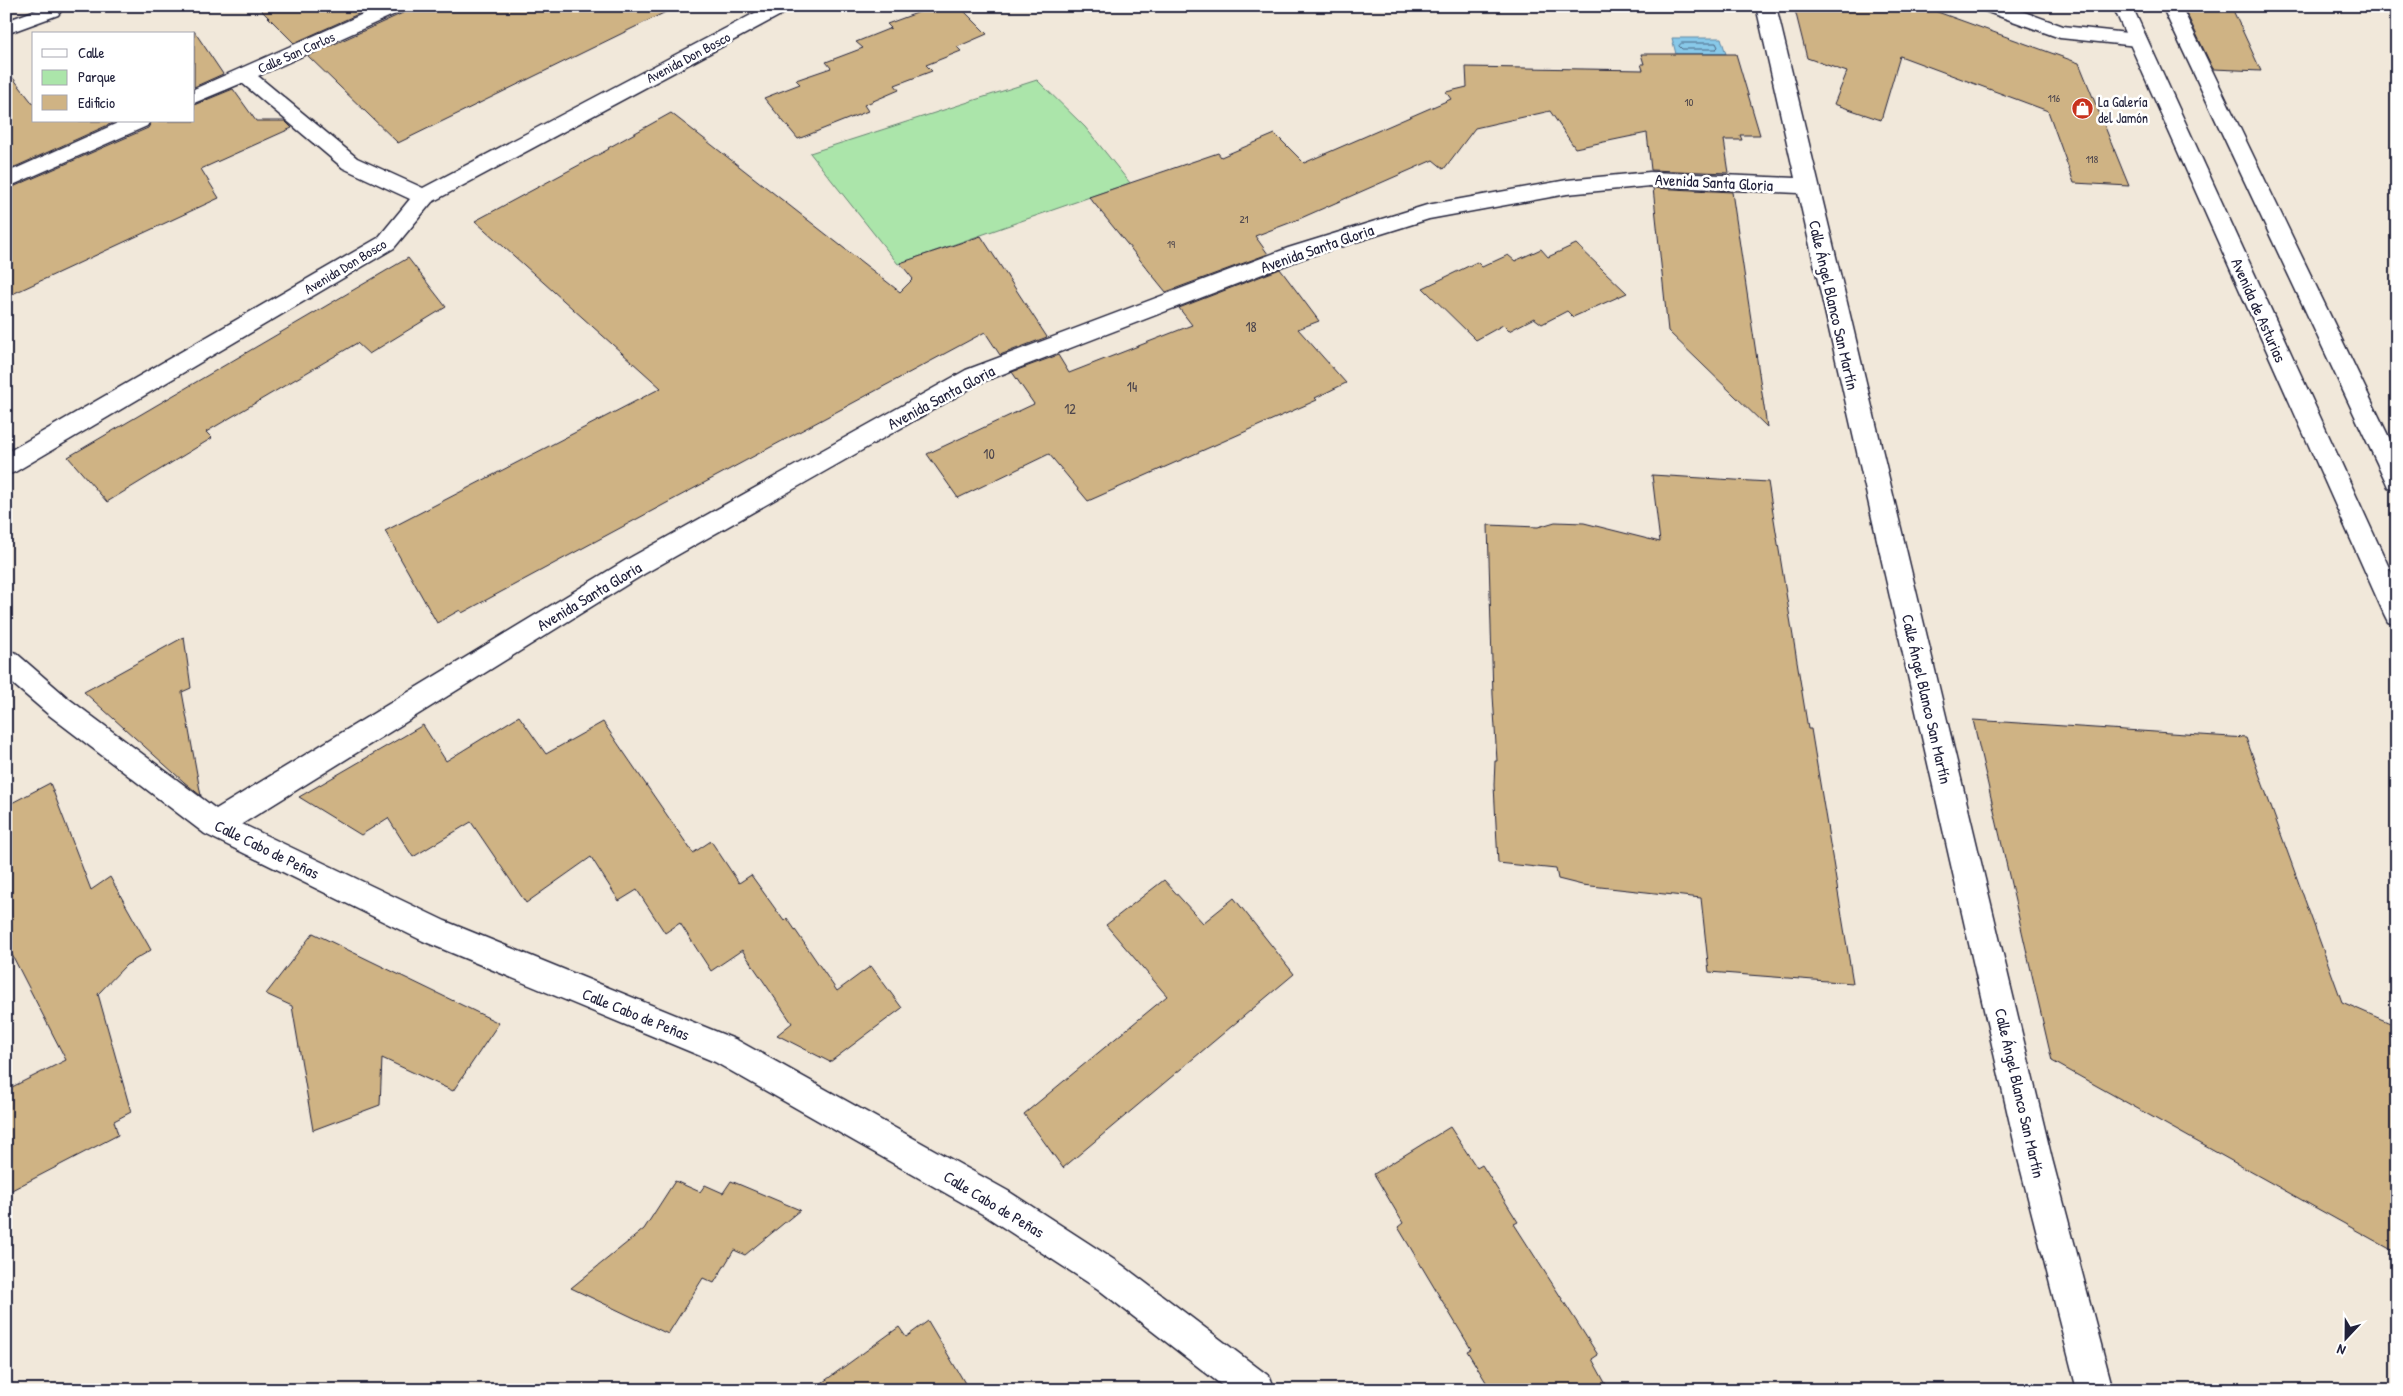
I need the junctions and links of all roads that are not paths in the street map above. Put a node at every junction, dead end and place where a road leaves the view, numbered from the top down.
1 (397, 6) edge
2 (783, 6) edge
3 (1766, 6) edge
4 (1989, 6) edge
5 (2122, 6) edge
6 (2172, 6) edge
7 (51, 11) dead end
8 (6, 28) edge
9 (2137, 40) junction
10 (244, 74) junction
11 (195, 97) edge
12 (138, 122) edge
13 (6, 181) edge
14 (1807, 186) junction
15 (424, 197) junction
16 (6, 465) edge
17 (2397, 480) edge
18 (2397, 614) edge
19 (6, 661) edge
20 (215, 825) junction
21 (1257, 1390) edge
22 (2095, 1390) edge

1 - 10 street, Calle San Carlos
2 - 15 street, Avenida Don Bosco
3 - 14 street, Calle Ángel Blanco San Martín
4 - 9 street
5 - 9 street, Avenida de Asturias
6 - 17 street
7 - 8 street
9 - 18 street, Avenida de Asturias
10 - 11 street, Calle San Carlos
10 - 15 street
12 - 13 street
14 - 20 street, Avenida Santa Gloria
14 - 22 street, Calle Ángel Blanco San Martín
15 - 16 street, Avenida Don Bosco
19 - 20 street, Calle Cabo de Peñas
20 - 21 street, Calle Cabo de Peñas

